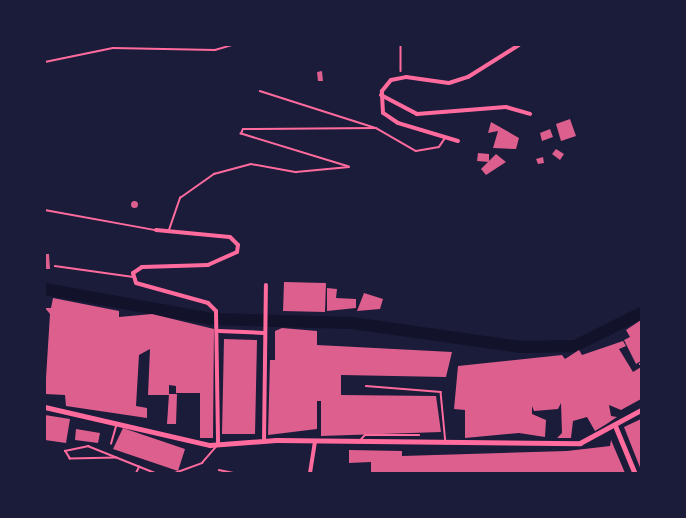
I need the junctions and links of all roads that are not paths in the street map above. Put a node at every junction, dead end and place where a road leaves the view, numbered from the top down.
1 (519, 45) edge
2 (260, 91) dead end
3 (381, 94) junction
4 (530, 114) dead end
5 (376, 128) junction
6 (446, 138) junction
7 (458, 141) dead end
8 (45, 210) edge
9 (156, 230) joint
10 (168, 231) junction
11 (55, 266) dead end
12 (134, 278) junction
13 (266, 285) dead end
14 (220, 329) junction
15 (264, 333) junction
16 (366, 386) dead end
17 (45, 407) edge
18 (641, 410) edge
19 (118, 420) junction
20 (616, 427) junction
21 (419, 435) dead end
22 (315, 441) junction
23 (264, 442) junction
24 (358, 443) junction
25 (111, 444) dead end
26 (446, 444) junction
27 (218, 445) junction
28 (117, 458) junction
29 (140, 466) junction
30 (219, 470) dead end
31 (136, 473) edge
32 (171, 473) edge
33 (176, 473) edge
34 (235, 473) edge
35 (310, 473) edge
36 (635, 473) edge

1 - 3 street
2 - 5 lane
3 - 4 street
3 - 6 street
5 - 6 lane
5 - 10 lane
6 - 7 street
8 - 9 lane
9 - 10 street
10 - 12 street
11 - 12 lane
12 - 14 street
13 - 15 street
14 - 15 street
14 - 27 street
15 - 23 street
16 - 26 lane
17 - 19 main road
18 - 20 main road
19 - 25 lane
19 - 27 main road
20 - 26 main road
20 - 36 main road
21 - 24 lane
22 - 23 main road
22 - 24 main road
22 - 35 street
23 - 27 main road
24 - 26 main road
27 - 33 lane
28 - 28 lane
28 - 29 lane
29 - 31 lane
29 - 32 lane
30 - 34 lane

